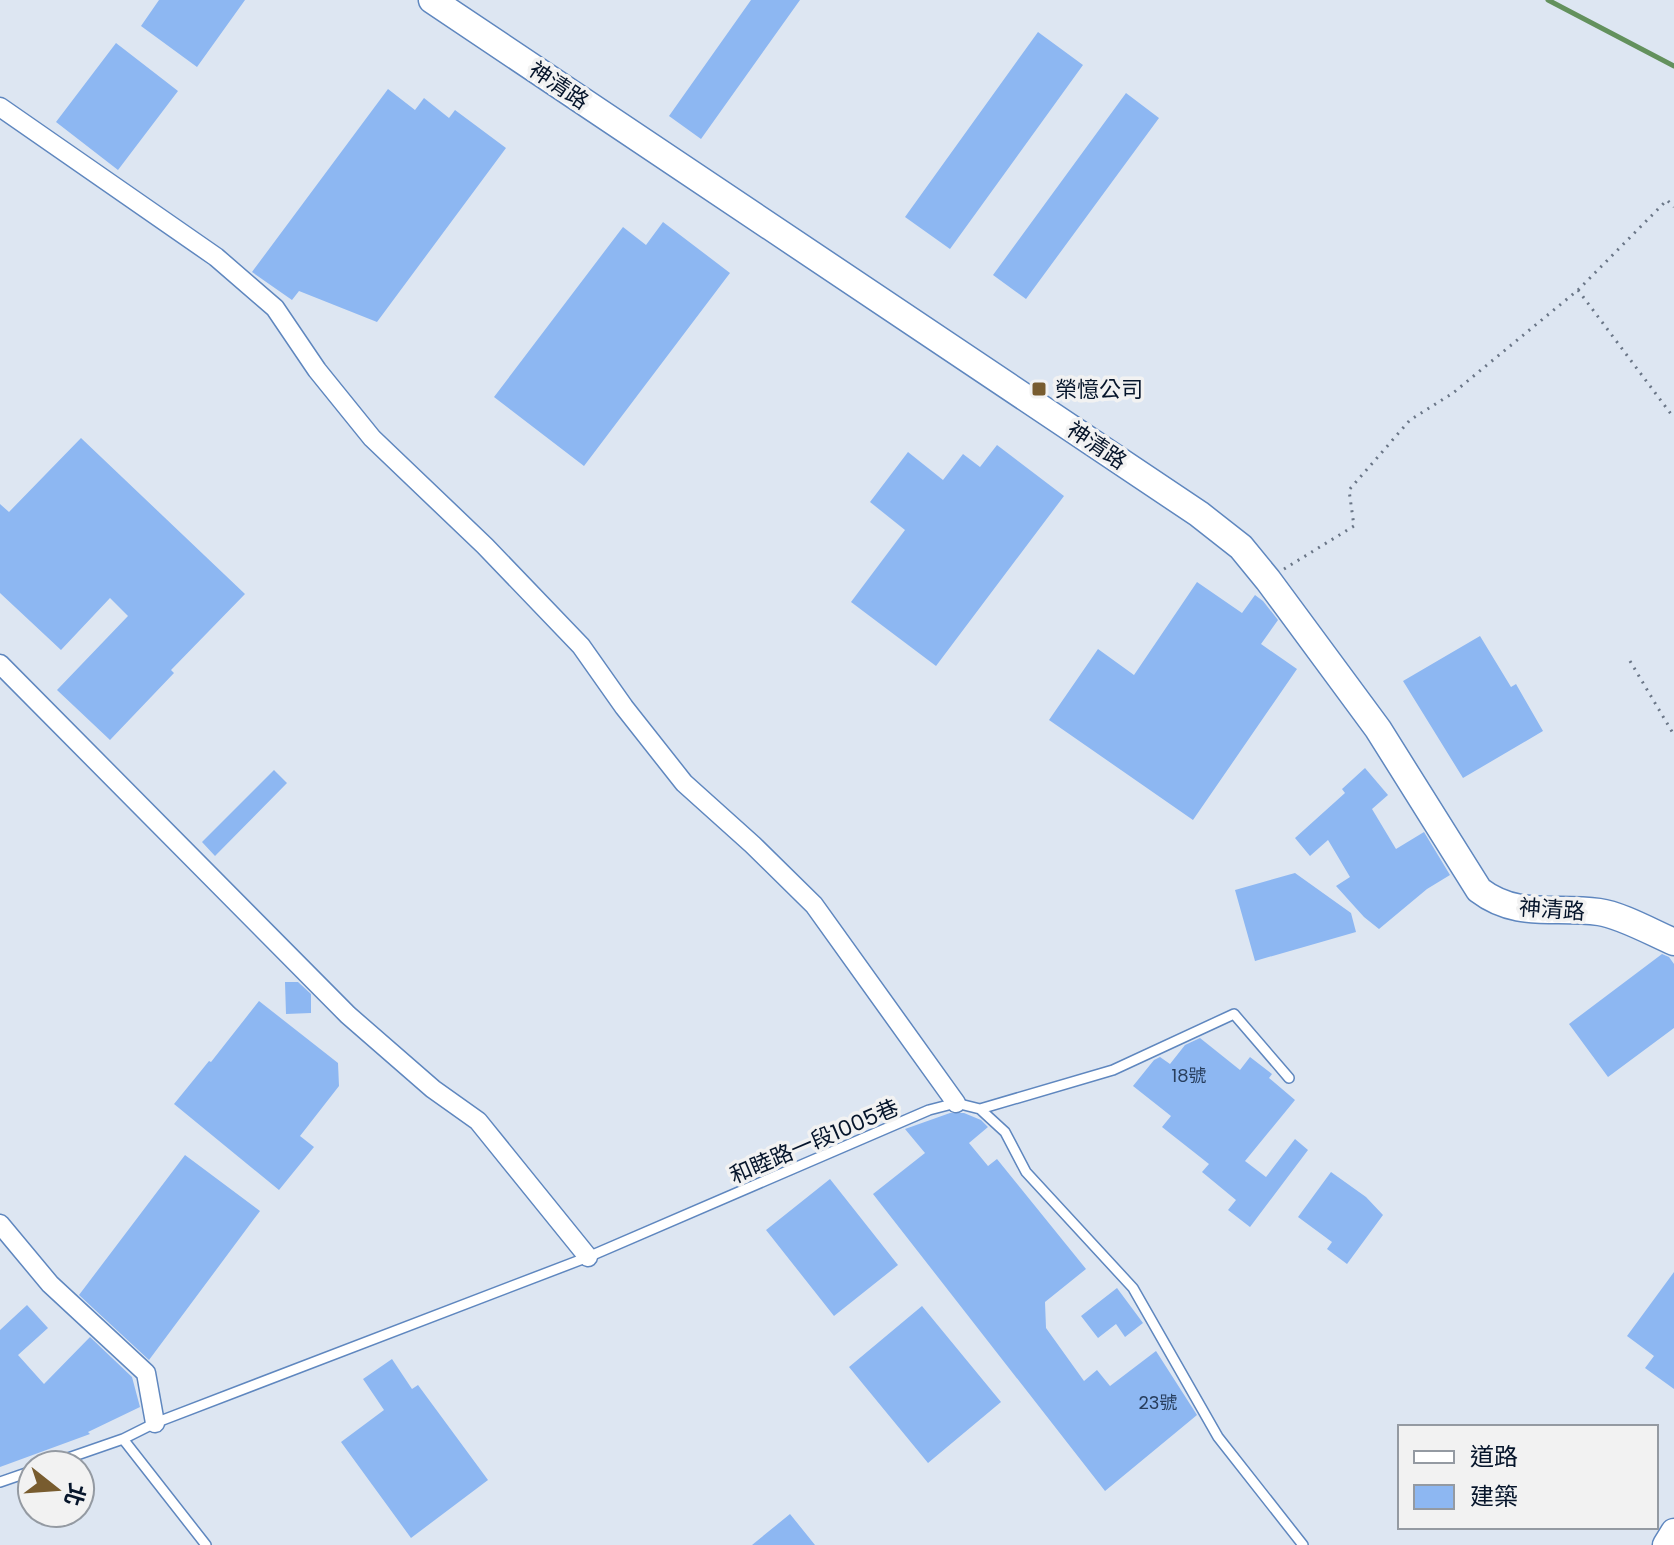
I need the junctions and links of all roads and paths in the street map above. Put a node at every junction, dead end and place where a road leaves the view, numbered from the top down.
1 (432, 0) edge
2 (0, 107) edge
3 (1674, 207) edge
4 (1578, 290) junction
5 (1674, 418) edge
6 (1268, 580) junction
7 (1630, 661) dead end
8 (0, 664) edge
9 (1674, 735) edge
10 (1674, 942) edge
11 (1289, 1078) dead end
12 (956, 1103) junction
13 (980, 1109) junction
14 (0, 1224) edge
15 (588, 1257) junction
16 (155, 1423) junction
17 (123, 1439) junction
18 (94, 1449) edge
19 (1674, 1532) edge
20 (206, 1545) edge
21 (1303, 1545) edge
22 (1666, 1545) edge

1 - 6 street, 神清路
2 - 12 street
3 - 4 path
4 - 5 path
4 - 6 path
6 - 10 street, 神清路
7 - 9 path
8 - 15 street
11 - 13 lane
12 - 13 lane
12 - 15 lane, 和睦路一段1005巷
13 - 21 lane
14 - 16 street
15 - 16 lane, 和睦路一段1005巷
16 - 17 lane, 和睦路一段1005巷
17 - 18 lane, 和睦路一段1005巷
17 - 20 lane
19 - 22 street

